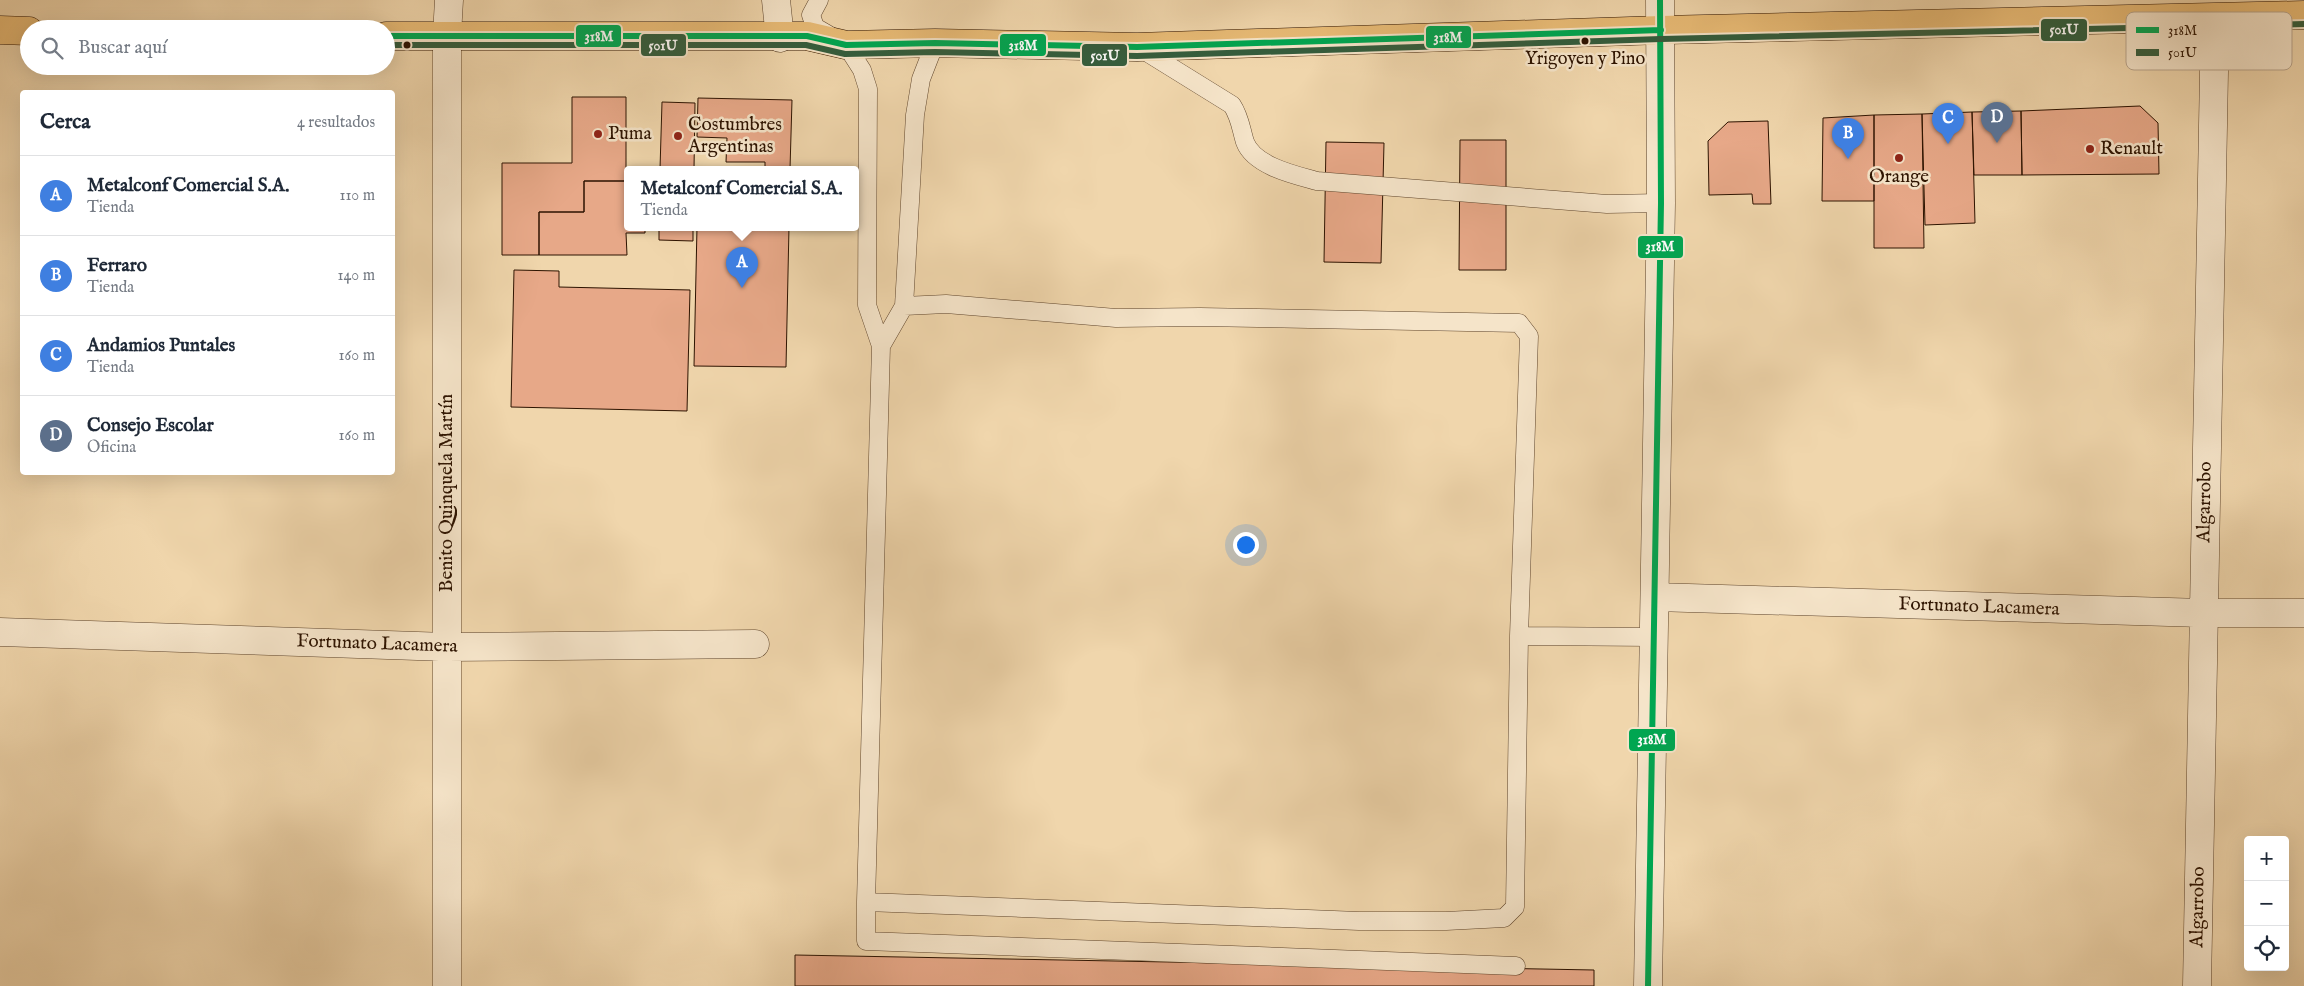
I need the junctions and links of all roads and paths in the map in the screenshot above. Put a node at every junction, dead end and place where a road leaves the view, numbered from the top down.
1 (449, 0) edge
2 (776, 0) edge
3 (819, 0) edge
4 (1660, 0) edge
5 (2126, 20) edge
6 (0, 30) edge
7 (20, 30) edge
8 (1661, 30) junction
9 (447, 35) junction
10 (395, 36) edge
11 (780, 38) junction
12 (935, 43) junction
13 (846, 45) junction
14 (1138, 47) junction
15 (2214, 70) edge
16 (1661, 203) junction
17 (904, 306) junction
18 (881, 346) junction
19 (1655, 597) junction
20 (2203, 613) junction
21 (2304, 613) edge
22 (0, 632) edge
23 (1519, 636) junction
24 (1654, 637) junction
25 (755, 644) dead end
26 (447, 647) junction
27 (866, 902) junction
28 (1516, 966) dead end
29 (447, 986) edge
30 (1648, 986) edge
31 (2197, 986) edge

1 - 9 street, Benito Quinquela Martín
2 - 11 street
3 - 13 lane
4 - 8 street
5 - 8 main road
6 - 7 main road
8 - 14 main road
8 - 16 street
9 - 10 main road
9 - 11 main road
9 - 26 street, Benito Quinquela Martín
11 - 13 main road
12 - 13 main road
12 - 14 main road
12 - 17 lane
13 - 18 lane
14 - 16 lane
15 - 20 street, Algarrobo
16 - 19 street
17 - 18 lane
17 - 23 lane
18 - 27 lane
19 - 20 street, Fortunato Lacamera
19 - 24 street
20 - 21 street, Fortunato Lacamera
20 - 31 street, Algarrobo
22 - 26 street, Fortunato Lacamera
23 - 24 lane
23 - 27 lane
24 - 30 street
25 - 26 street, Fortunato Lacamera
26 - 29 street, Benito Quinquela Martín
27 - 28 lane

